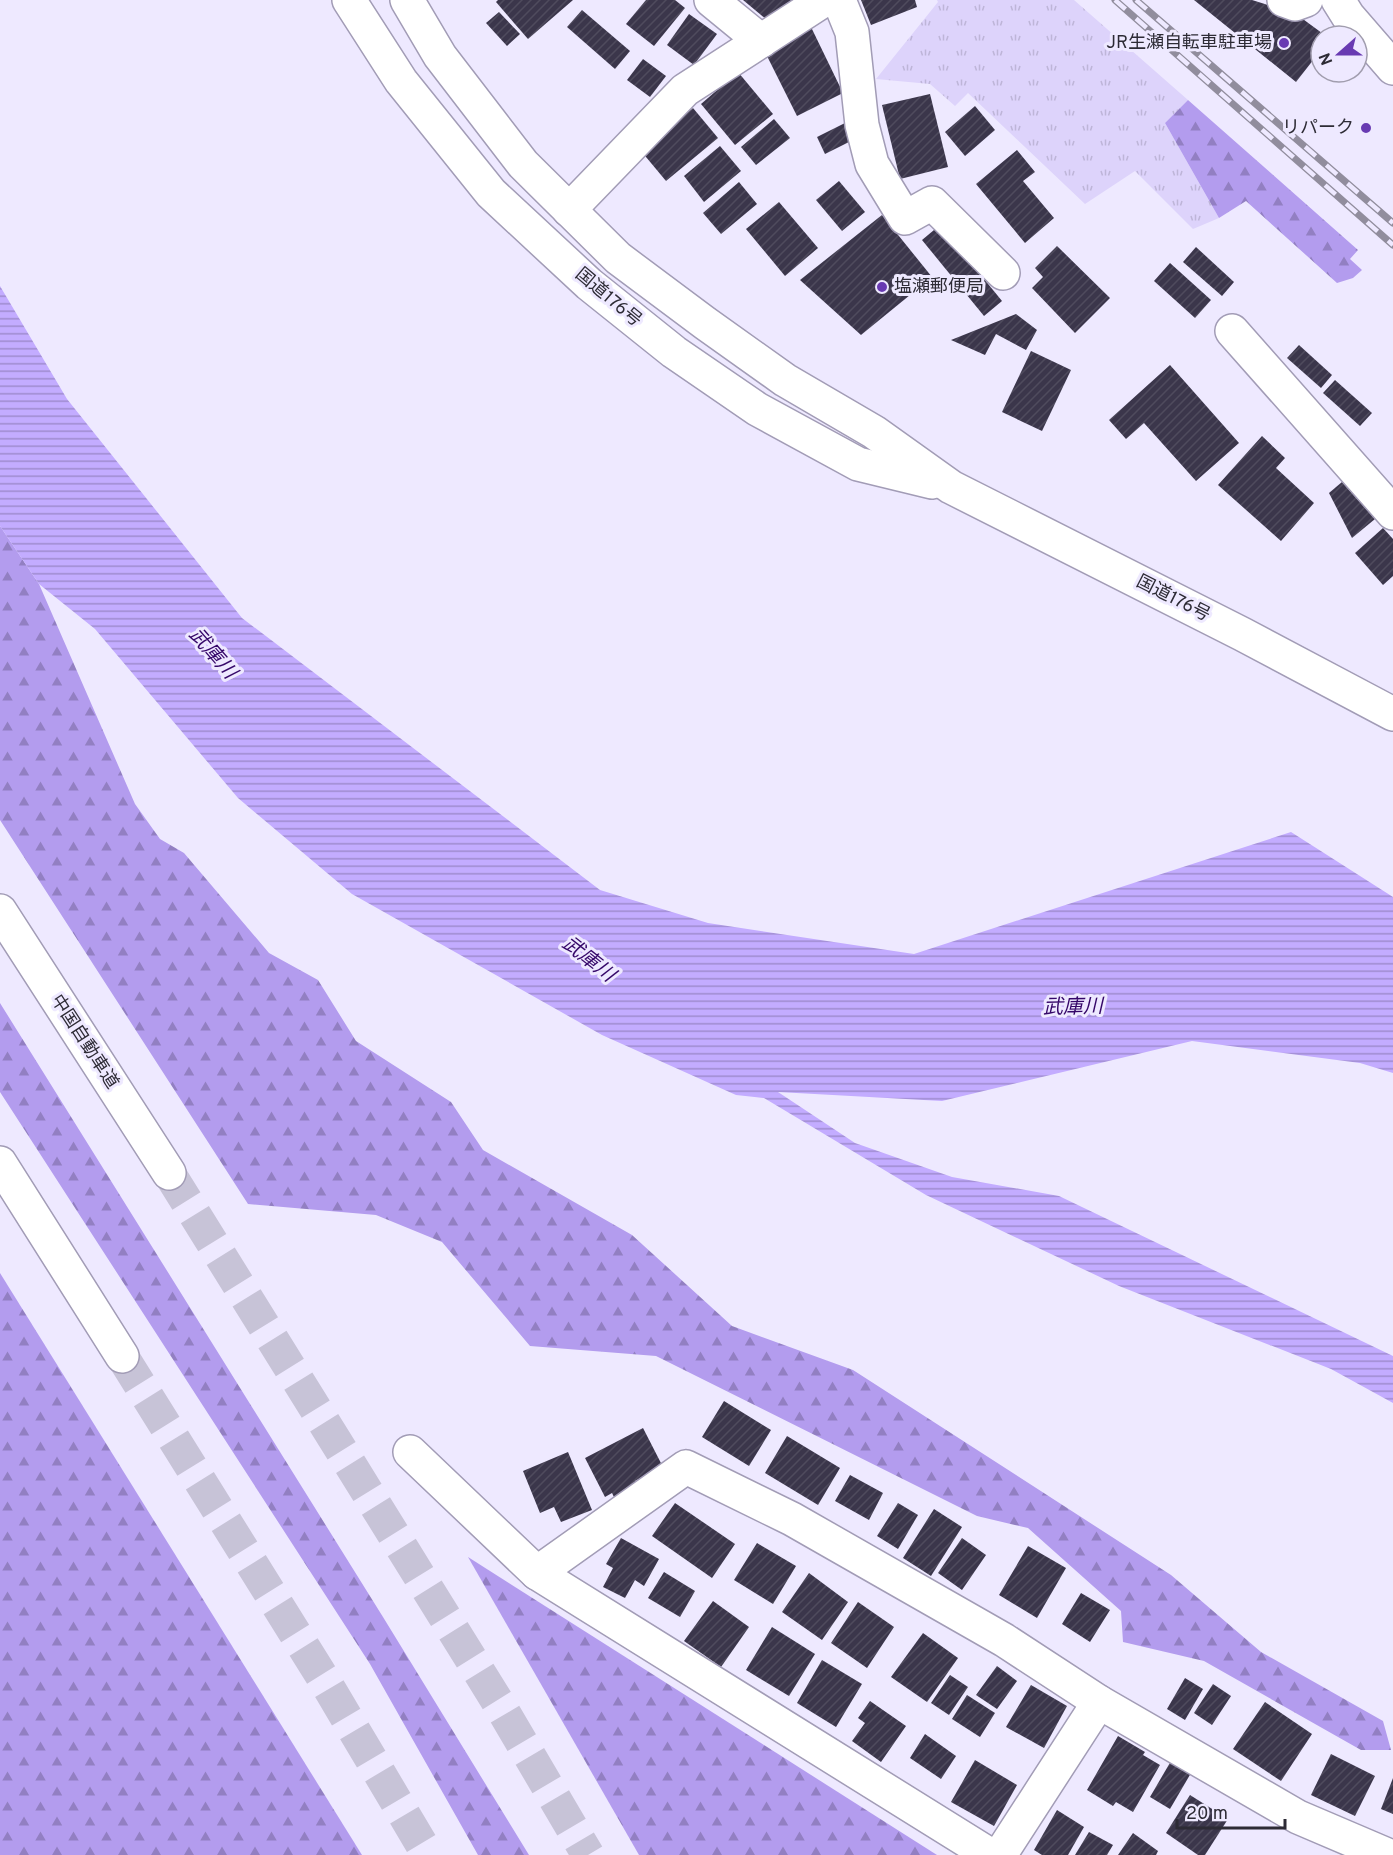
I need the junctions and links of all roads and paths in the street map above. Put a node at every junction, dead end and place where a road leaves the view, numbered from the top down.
1 (349, 0) edge
2 (407, 0) edge
3 (711, 0) edge
4 (824, 0) edge
5 (839, 0) edge
6 (1284, 0) edge
7 (1306, 0) edge
8 (1338, 0) edge
9 (761, 41) junction
10 (1393, 68) edge
11 (569, 210) junction
12 (1003, 273) dead end
13 (1232, 330) dead end
14 (951, 487) junction
15 (1393, 513) edge
16 (1393, 714) edge
17 (0, 911) edge
18 (0, 1163) edge
19 (169, 1173) tunnel mouth
20 (122, 1356) tunnel mouth
21 (410, 1452) dead end
22 (537, 1573) junction
23 (1099, 1702) junction
24 (990, 1855) edge
25 (1000, 1855) edge
26 (1387, 1855) edge

1 - 14 main road, 国道176号
2 - 11 main road, 国道176号
3 - 9 main road
4 - 9 main road
5 - 12 main road
6 - 7 main road
8 - 10 main road
9 - 11 main road
11 - 14 main road, 国道176号
13 - 15 main road
14 - 16 main road, 国道176号
17 - 19 main road, 中国自動車道
18 - 20 main road
21 - 22 main road
22 - 23 main road
22 - 24 main road
23 - 25 main road
23 - 26 main road

